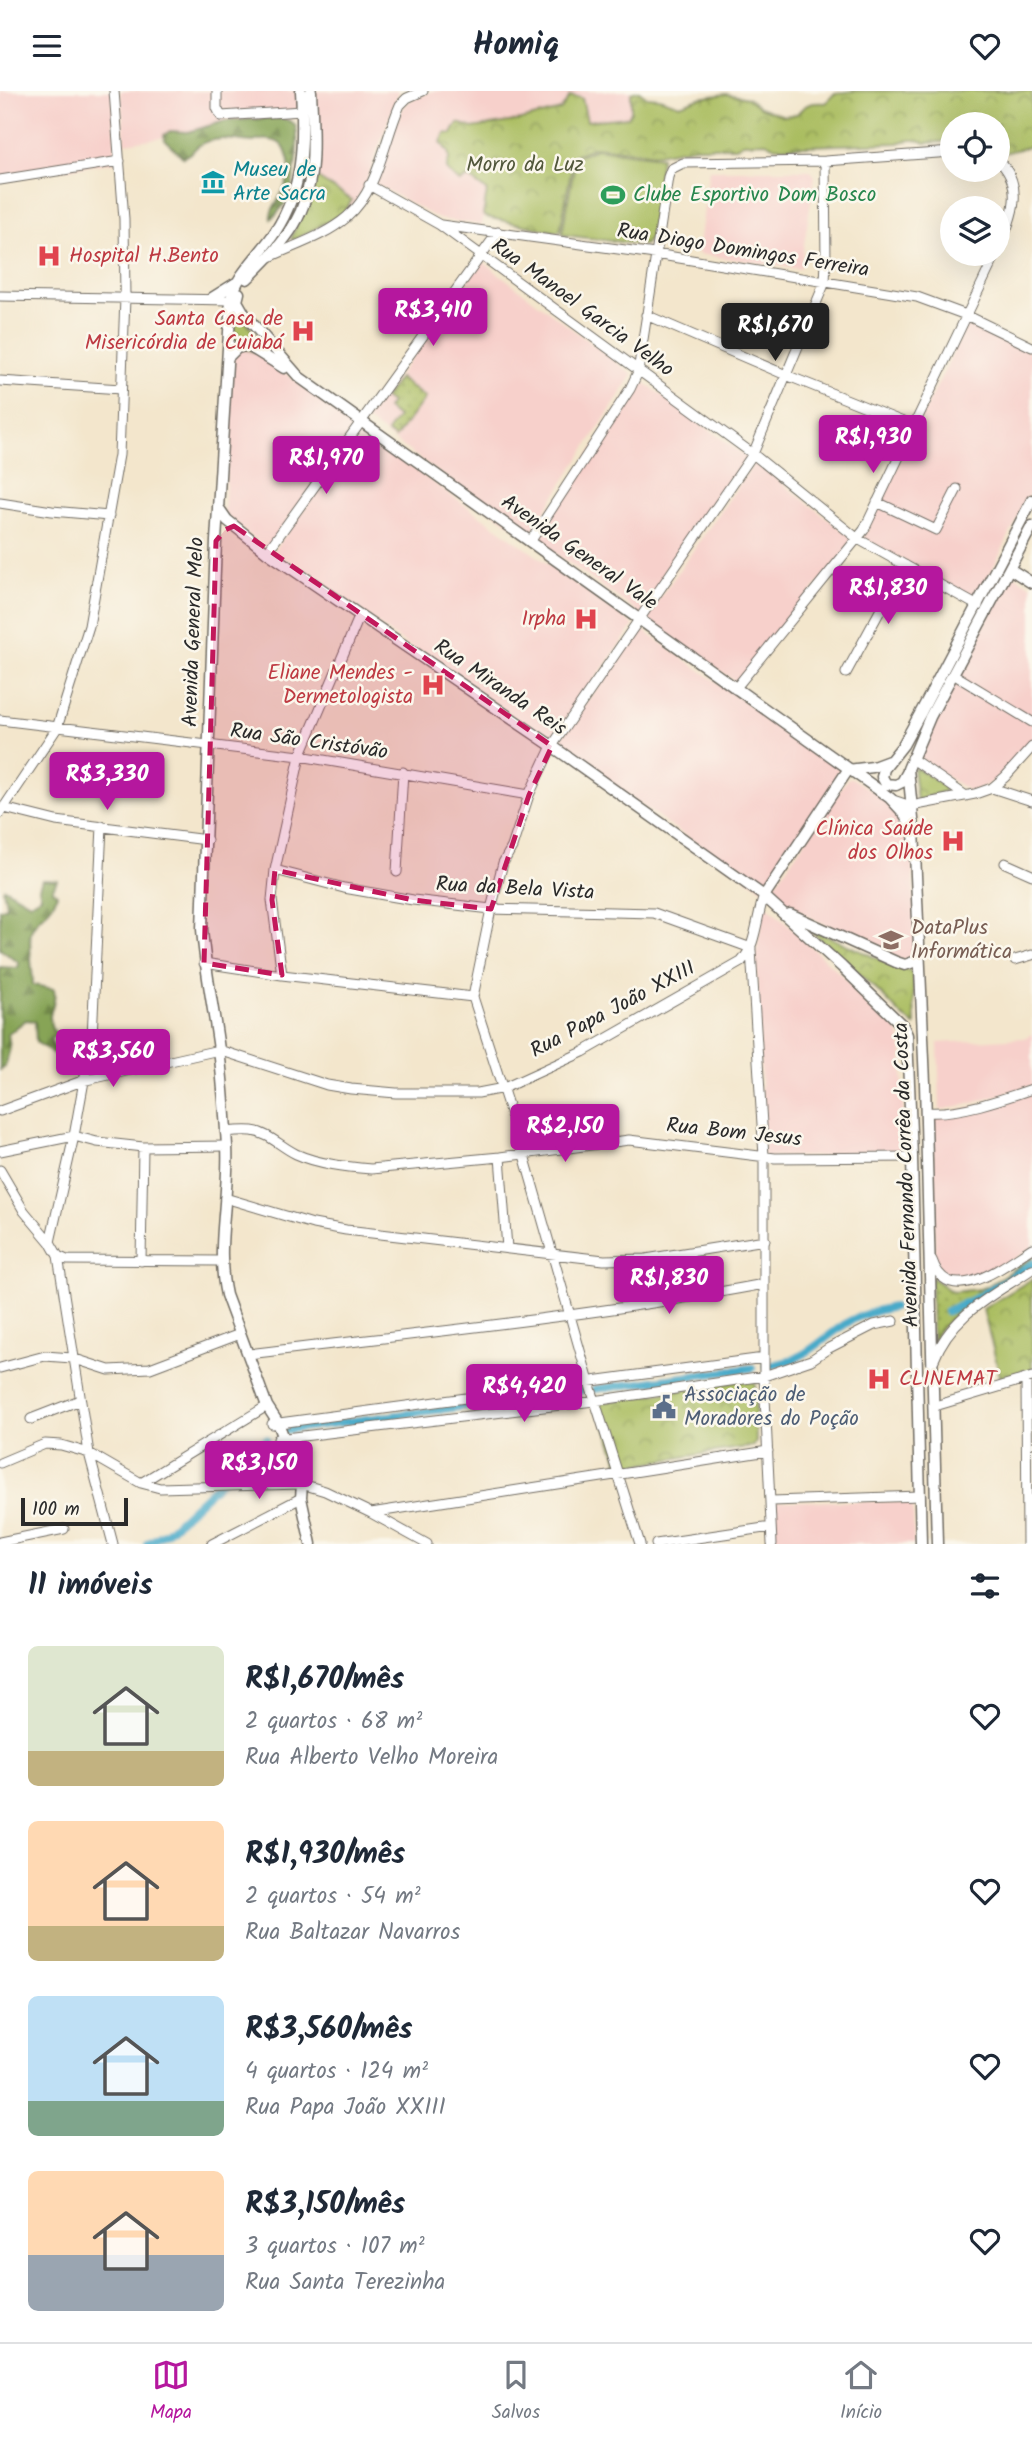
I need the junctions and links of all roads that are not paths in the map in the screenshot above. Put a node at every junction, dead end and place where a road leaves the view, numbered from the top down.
1 (114, 91) edge
2 (217, 91) edge
3 (301, 91) edge
4 (311, 91) edge
5 (423, 91) edge
6 (302, 111) junction
7 (940, 153) edge
8 (825, 160) junction
9 (120, 161) junction
10 (1010, 176) edge
11 (0, 180) edge
12 (369, 185) junction
13 (1010, 222) edge
14 (439, 225) junction
15 (498, 232) junction
16 (280, 235) junction
17 (300, 243) junction
18 (655, 254) junction
19 (481, 256) junction
20 (268, 258) junction
21 (990, 266) edge
22 (825, 282) junction
23 (236, 283) junction
24 (0, 296) edge
25 (234, 297) junction
26 (125, 298) junction
27 (212, 298) junction
28 (646, 315) junction
29 (966, 315) junction
30 (1032, 347) edge
31 (228, 357) junction
32 (638, 372) junction
33 (786, 375) junction
34 (299, 377) junction
35 (0, 381) edge
36 (121, 389) junction
37 (361, 422) junction
38 (913, 426) junction
39 (753, 454) junction
40 (957, 489) dead end
41 (1032, 500) edge
42 (877, 502) junction
43 (0, 503) edge
44 (218, 507) junction
45 (109, 516) junction
46 (234, 526) junction
47 (1019, 526) junction
48 (1032, 526) edge
49 (1032, 533) edge
50 (858, 539) junction
51 (216, 541) junction
52 (530, 543) junction
53 (1022, 547) junction
54 (267, 552) junction
55 (905, 565) junction
56 (1010, 569) junction
57 (1032, 583) edge
58 (978, 606) junction
59 (360, 615) junction
60 (640, 620) junction
61 (846, 673) dead end
62 (953, 674) junction
63 (735, 689) junction
64 (0, 720) edge
65 (1032, 722) edge
66 (57, 728) junction
67 (552, 746) junction
68 (208, 747) junction
69 (1032, 747) edge
70 (300, 756) junction
71 (911, 758) junction
72 (892, 760) junction
73 (848, 770) junction
74 (403, 772) junction
75 (907, 773) junction
76 (992, 788) junction
77 (529, 795) junction
78 (966, 796) junction
79 (890, 798) junction
80 (1032, 801) edge
81 (911, 806) junction
82 (2, 810) edge
83 (102, 826) junction
84 (914, 829) junction
85 (207, 840) junction
86 (1005, 863) dead end
87 (275, 870) junction
88 (397, 872) dead end
89 (1032, 875) edge
90 (764, 896) junction
91 (491, 909) junction
92 (782, 911) junction
93 (751, 948) junction
94 (1032, 955) edge
95 (919, 960) junction
96 (1016, 960) dead end
97 (204, 963) junction
98 (282, 975) junction
99 (473, 997) junction
100 (219, 1049) junction
101 (82, 1081) junction
102 (503, 1088) junction
103 (1032, 1089) edge
104 (0, 1111) edge
105 (926, 1112) junction
106 (225, 1132) junction
107 (74, 1136) junction
108 (227, 1146) junction
109 (143, 1147) junction
110 (0, 1151) edge
111 (524, 1155) junction
112 (764, 1156) junction
113 (500, 1157) junction
114 (912, 1157) junction
115 (0, 1170) edge
116 (225, 1198) junction
117 (765, 1240) junction
118 (50, 1242) junction
119 (928, 1245) junction
120 (507, 1248) junction
121 (1032, 1248) edge
122 (553, 1254) junction
123 (58, 1256) junction
124 (141, 1261) junction
125 (221, 1261) junction
126 (1032, 1269) edge
127 (764, 1284) junction
128 (569, 1315) junction
129 (894, 1321) dead end
130 (240, 1334) junction
131 (249, 1354) junction
132 (72, 1358) junction
133 (764, 1359) junction
134 (932, 1365) junction
135 (0, 1369) edge
136 (764, 1376) junction
137 (1029, 1378) edge
138 (589, 1382) junction
139 (80, 1400) junction
140 (594, 1401) junction
141 (267, 1406) junction
142 (935, 1406) junction
143 (31, 1419) dead end
144 (274, 1421) junction
145 (281, 1439) junction
146 (768, 1451) junction
147 (89, 1453) junction
148 (0, 1463) edge
149 (619, 1474) junction
150 (141, 1483) junction
151 (300, 1489) junction
152 (920, 1496) junction
153 (772, 1501) junction
154 (371, 1513) junction
155 (771, 1527) junction
156 (64, 1529) dead end
157 (0, 1542) edge
158 (113, 1544) edge
159 (212, 1544) edge
160 (311, 1544) edge
161 (427, 1544) edge
162 (640, 1544) edge
163 (656, 1544) edge
164 (772, 1544) edge
165 (921, 1544) edge
166 (937, 1544) edge
167 (1027, 1544) edge

1 - 9 street
2 - 6 street
3 - 6 main road
4 - 16 main road
5 - 12 street
6 - 16 main road
7 - 8 street
8 - 18 street
8 - 22 street
9 - 11 street
9 - 26 street
10 - 13 street
12 - 14 street, Rua Manoel Garcia Velho
12 - 17 street
14 - 15 street, Rua Diogo Domingos Ferreira
14 - 19 street, Rua Manoel Garcia Velho
15 - 18 street, Rua Diogo Domingos Ferreira
15 - 19 street
16 - 17 street
16 - 20 main road
16 - 23 main road
17 - 20 street
18 - 22 street, Rua Diogo Domingos Ferreira
18 - 28 street
19 - 32 street, Rua Manoel Garcia Velho
19 - 37 street
20 - 25 main road
21 - 29 street
22 - 29 street, Rua Diogo Domingos Ferreira
22 - 33 street
23 - 25 main road, Avenida General Melo
23 - 27 main road
24 - 26 street
25 - 27 street
25 - 31 main road, Avenida General Melo
25 - 34 main road, Avenida General Vale
26 - 27 street
26 - 36 street
28 - 32 street
28 - 33 street
29 - 30 street, Rua Diogo Domingos Ferreira
29 - 38 street
31 - 34 main road
31 - 44 main road, Avenida General Melo
32 - 39 street, Rua Manoel Garcia Velho
32 - 52 street
33 - 38 street
33 - 39 street
34 - 37 main road, Avenida General Vale
35 - 36 street
36 - 45 street
37 - 52 main road, Avenida General Vale
37 - 54 street
38 - 42 street
39 - 50 street, Rua Manoel Garcia Velho
39 - 60 street
40 - 42 street
41 - 47 main road
42 - 50 street
43 - 45 street
44 - 46 main road, Rua Miranda Reis
44 - 51 main road, Avenida General Melo
45 - 66 street
46 - 51 main road
46 - 54 main road, Rua Miranda Reis
47 - 56 main road
47 - 58 main road
48 - 53 main road
49 - 53 street
50 - 55 street, Rua Manoel Garcia Velho
50 - 63 street
51 - 68 main road, Avenida General Melo
52 - 60 main road, Avenida General Vale
53 - 56 main road
54 - 59 main road, Rua Miranda Reis
55 - 58 street, Rua Manoel Garcia Velho
55 - 61 street
56 - 57 main road
56 - 62 main road
58 - 72 main road
59 - 67 main road, Rua Miranda Reis
59 - 70 street
60 - 63 main road, Avenida General Vale
60 - 67 street
62 - 65 street
62 - 71 main road
63 - 73 main road, Avenida General Vale
64 - 66 street, Rua São Cristóvão
66 - 68 street, Rua São Cristóvão
66 - 82 street
67 - 77 street
67 - 90 main road, Rua Miranda Reis
68 - 70 street, Rua São Cristóvão
68 - 85 main road, Avenida General Melo
69 - 76 street
70 - 74 street, Rua São Cristóvão
70 - 87 street
71 - 75 main road
71 - 78 street
72 - 73 main road
72 - 75 main road
73 - 79 main road, Avenida General Vale
73 - 90 main road
74 - 77 street, Rua São Cristóvão
74 - 88 street
75 - 81 main road, Avenida Fernando Corrêa da Costa
76 - 78 street
76 - 80 street
77 - 91 street
78 - 81 street
79 - 81 street
79 - 84 main road, Avenida General Vale
81 - 84 main road, Avenida Fernando Corrêa da Costa
82 - 83 street
83 - 85 street
83 - 101 street
84 - 95 main road, Avenida Fernando Corrêa da Costa
85 - 97 main road, Avenida General Melo
86 - 89 street
87 - 91 street, Rua da Bela Vista
87 - 98 street
90 - 92 main road, Rua Miranda Reis
90 - 93 street
91 - 93 street, Rua da Bela Vista
91 - 99 street
92 - 95 main road
92 - 114 main road, Avenida Fernando Corrêa da Costa
93 - 102 street, Rua Papa João XXIII
93 - 112 street
94 - 96 street
95 - 105 main road, Avenida Fernando Corrêa da Costa
97 - 98 street
97 - 100 main road, Avenida General Melo
98 - 99 street
99 - 102 street
100 - 101 street
100 - 102 street, Rua Papa João XXIII
100 - 106 main road, Avenida General Melo
101 - 104 street
101 - 107 street
102 - 111 street
103 - 105 street
105 - 119 main road, Avenida Fernando Corrêa da Costa
106 - 108 main road, Avenida General Melo
106 - 113 street, Rua Bom Jesus
107 - 109 street
107 - 110 street
107 - 118 street
108 - 109 street
108 - 116 main road, Avenida General Melo
109 - 124 street
111 - 112 street, Rua Bom Jesus
111 - 113 street, Rua Bom Jesus
111 - 122 street
112 - 114 street, Rua Bom Jesus
112 - 117 street
113 - 120 street
114 - 152 main road, Avenida Fernando Corrêa da Costa
115 - 118 street
116 - 120 street
116 - 125 main road, Avenida General Melo
117 - 122 street
117 - 127 street
118 - 123 street
119 - 121 street
119 - 134 main road, Avenida Fernando Corrêa da Costa
120 - 122 street
122 - 128 street
123 - 124 street
123 - 132 street
124 - 125 street
125 - 130 main road, Avenida General Melo
126 - 134 street
127 - 128 street
127 - 133 street
128 - 131 street
128 - 138 street
129 - 136 street
130 - 131 main road, Avenida General Melo
130 - 132 street
131 - 141 main road, Avenida General Melo
132 - 135 street
132 - 139 street
133 - 136 street
133 - 138 street
134 - 142 main road, Avenida Fernando Corrêa da Costa
136 - 140 street
136 - 146 street
137 - 142 street
137 - 167 street
138 - 140 street
138 - 144 street
139 - 143 street
139 - 147 street
140 - 145 street
140 - 149 street
141 - 144 main road, Avenida General Melo
141 - 150 street
142 - 166 main road, Avenida Fernando Corrêa da Costa
144 - 145 main road, Avenida General Melo
145 - 151 main road, Avenida General Melo
146 - 149 street
146 - 153 street
147 - 148 street
147 - 150 street
147 - 158 street
149 - 154 street
149 - 162 street
150 - 151 street
151 - 154 street
151 - 159 street
151 - 160 main road, Avenida General Melo
152 - 153 street
152 - 165 main road, Avenida Fernando Corrêa da Costa
153 - 155 street
154 - 161 street
155 - 163 street
155 - 164 street
156 - 157 street

